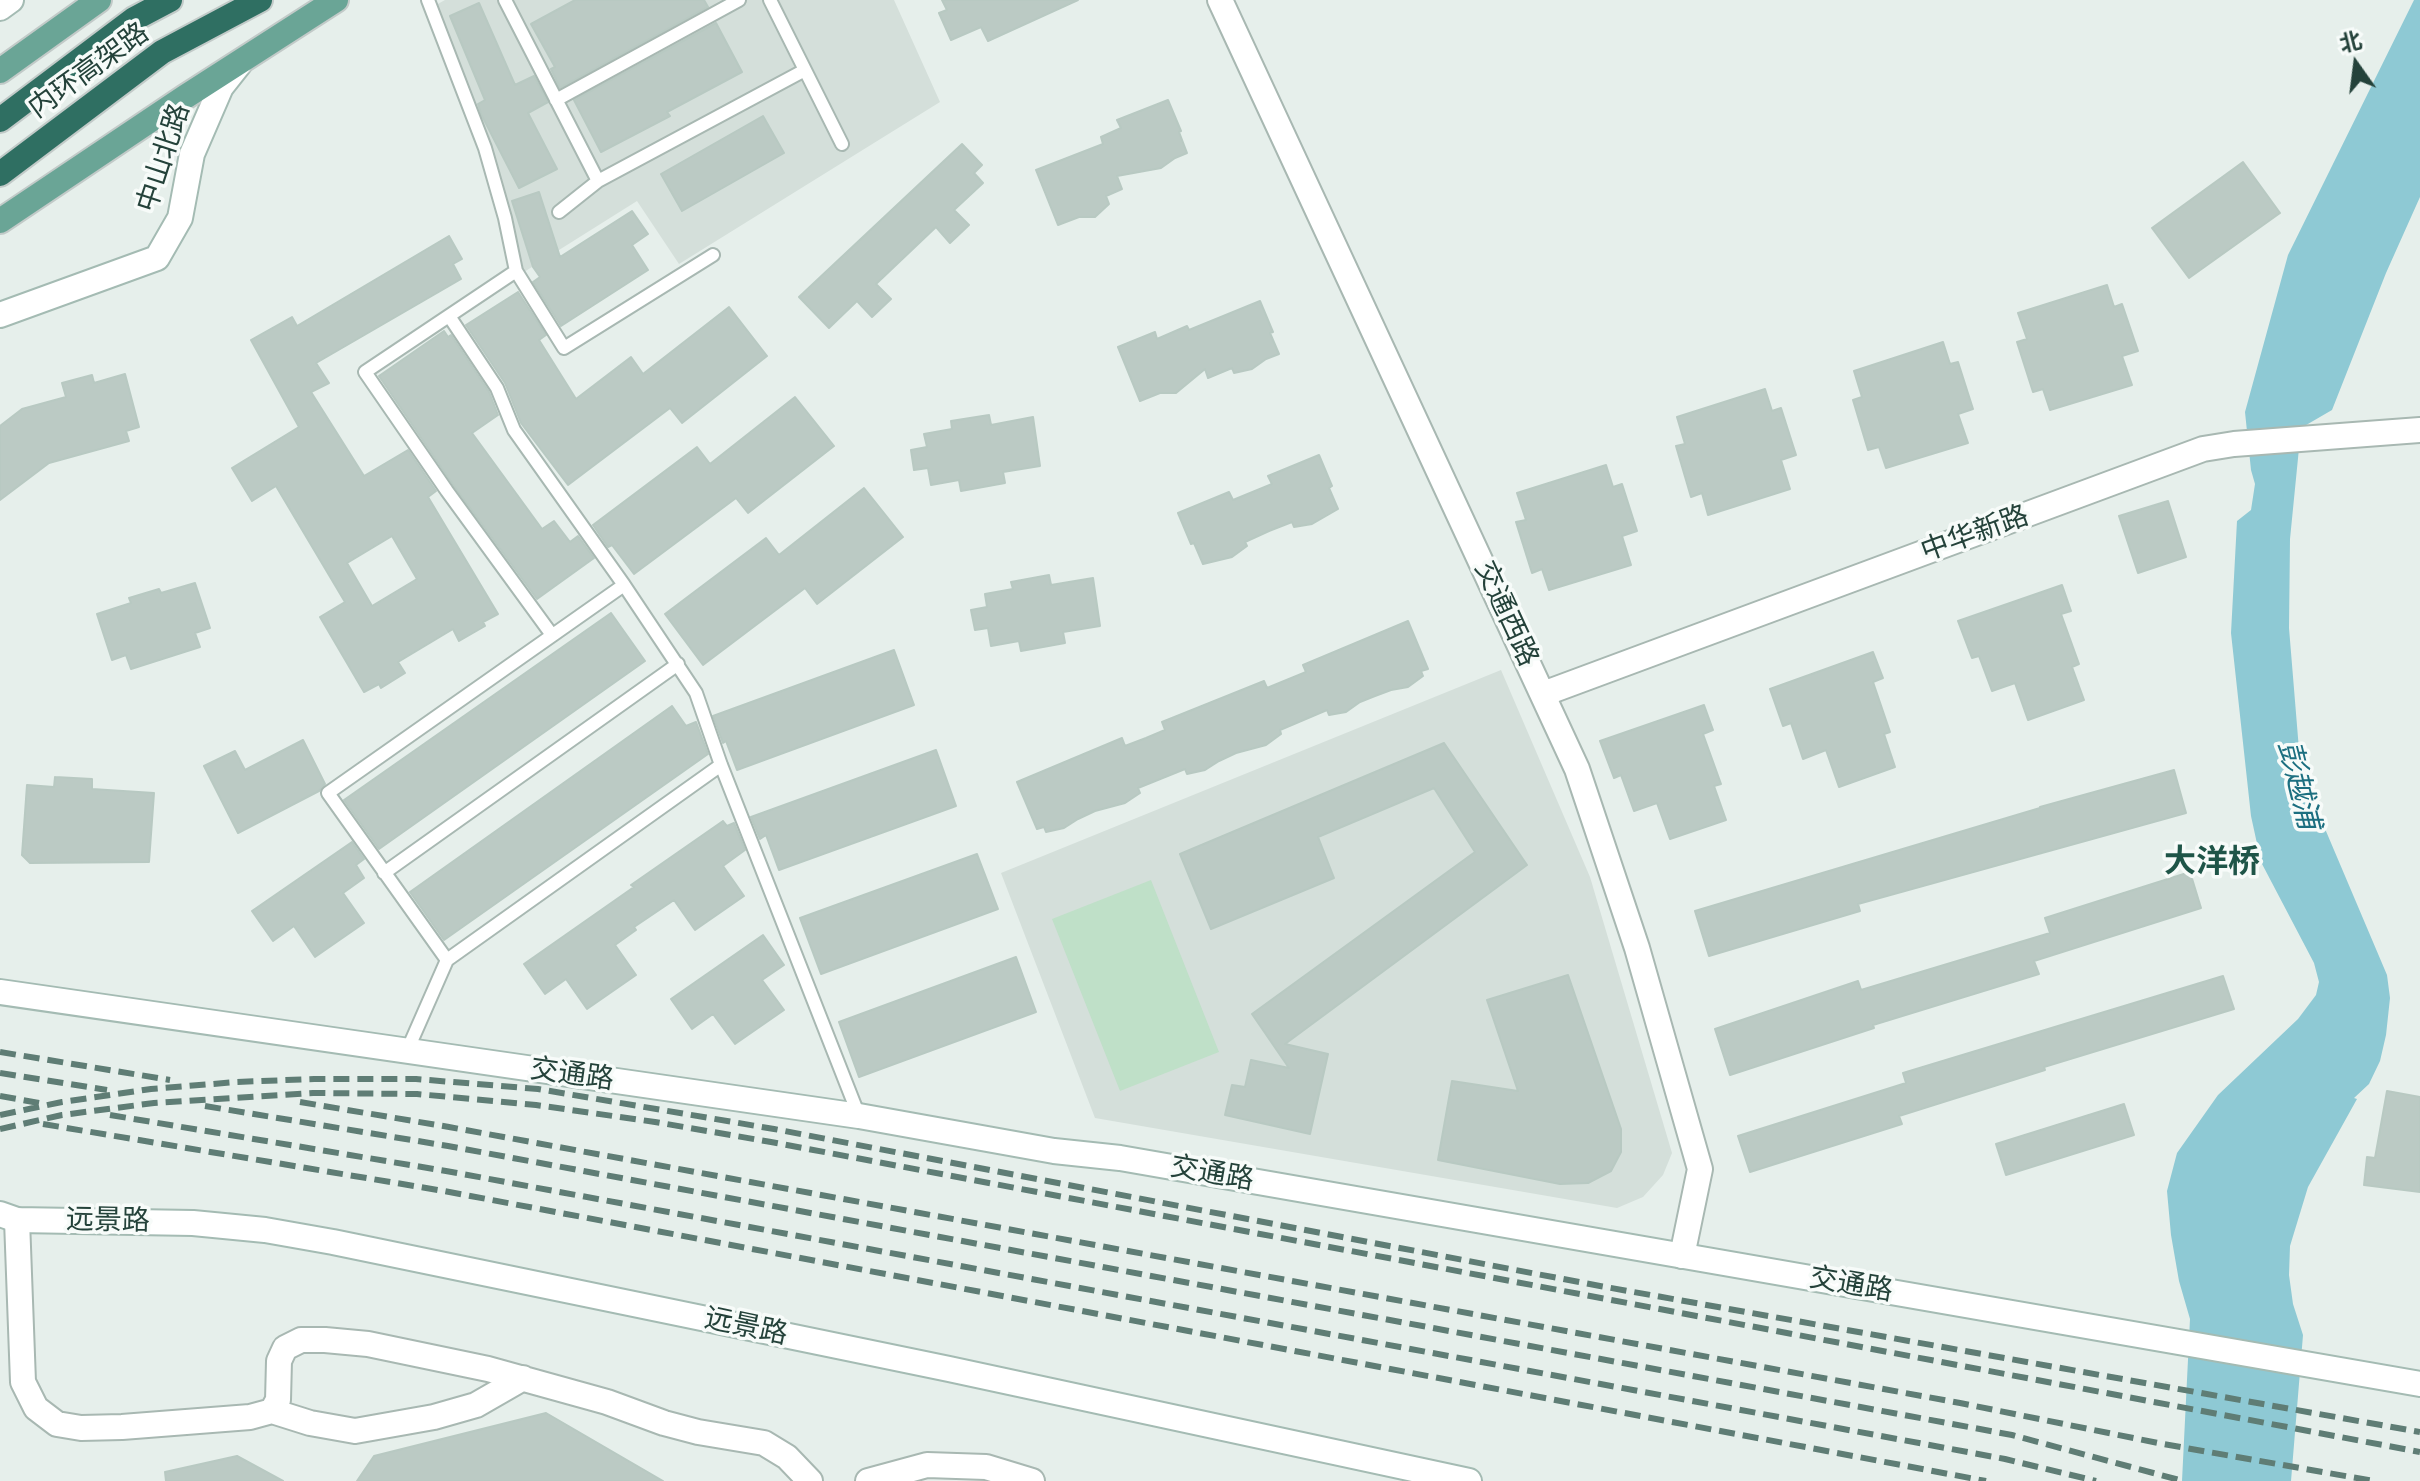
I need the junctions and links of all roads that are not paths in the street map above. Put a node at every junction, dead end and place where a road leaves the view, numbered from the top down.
1 (11, 0) edge
2 (99, 0) edge
3 (163, 0) edge
4 (170, 0) edge
5 (260, 0) edge
6 (280, 0) edge
7 (428, 0) edge
8 (505, 0) edge
9 (739, 0) edge
10 (770, 0) edge
11 (1220, 0) edge
12 (336, 1) edge
13 (0, 8) edge
14 (134, 19) junction
15 (162, 52) junction
16 (242, 60) junction
17 (805, 70) junction
18 (0, 71) edge
19 (556, 100) junction
20 (0, 120) edge
21 (842, 144) dead end
22 (0, 174) edge
23 (598, 181) junction
24 (559, 212) dead end
25 (0, 221) edge
26 (713, 255) dead end
27 (516, 271) junction
28 (0, 315) edge
29 (449, 316) junction
30 (2420, 430) edge
31 (624, 585) junction
32 (552, 635) junction
33 (678, 664) junction
34 (1543, 694) junction
35 (721, 765) junction
36 (384, 873) junction
37 (447, 960) junction
38 (0, 992) edge
39 (407, 1051) junction
40 (859, 1116) junction
41 (6, 1220) edge
42 (1682, 1256) junction
43 (523, 1378) junction
44 (2420, 1384) edge
45 (272, 1411) junction
46 (810, 1481) edge
47 (868, 1481) edge
48 (1032, 1481) edge
49 (1469, 1481) edge

1 - 13 street
2 - 18 main road
3 - 14 highway
4 - 14 highway, 内环高架路
5 - 15 highway, 内环高架路
6 - 15 highway
7 - 27 lane
8 - 19 lane
9 - 19 lane
10 - 17 lane
11 - 34 street, 交通西路
12 - 16 main road, 中山北路
14 - 20 highway, 内环高架路
15 - 22 highway, 内环高架路
16 - 25 main road, 中山北路
16 - 28 street, 中山北路
17 - 21 lane
17 - 23 lane
19 - 23 lane
23 - 24 lane
26 - 27 lane
27 - 29 lane
29 - 31 lane
29 - 32 lane
30 - 34 street, 中华新路
31 - 32 lane
31 - 33 lane
32 - 36 lane
33 - 35 lane
33 - 36 lane
34 - 42 street, 交通西路
35 - 37 lane
35 - 40 lane
36 - 37 lane
37 - 39 lane
38 - 39 street, 交通路
39 - 40 street, 交通路
40 - 42 street, 交通路
41 - 45 street
41 - 49 street, 远景路
42 - 44 street, 交通路
43 - 45 street
43 - 45 street
43 - 46 street
47 - 48 street

